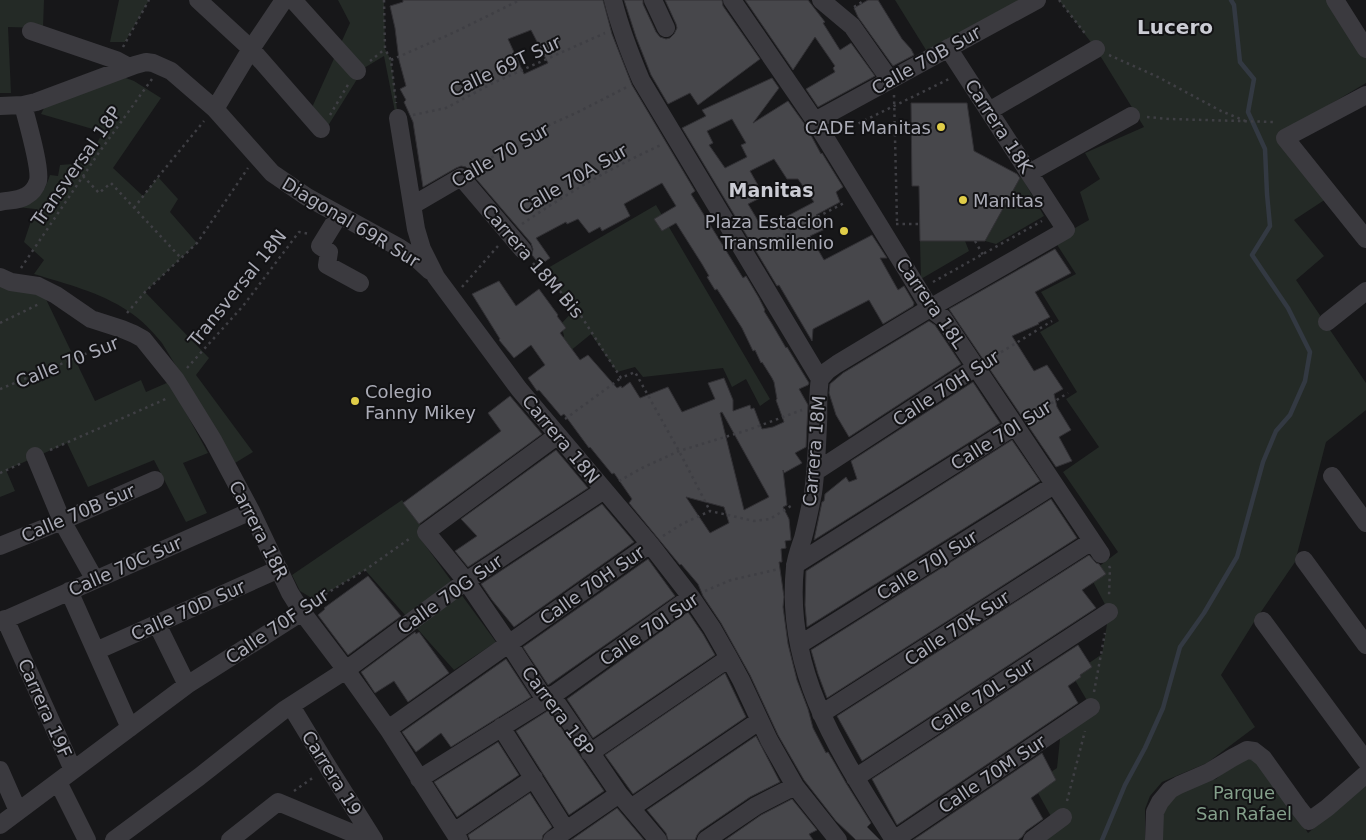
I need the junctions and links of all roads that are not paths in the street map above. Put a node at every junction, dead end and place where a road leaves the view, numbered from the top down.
1 (198, 0) edge
2 (284, 0) edge
3 (293, 0) edge
4 (613, 0) edge
5 (654, 0) edge
6 (732, 0) edge
7 (821, 0) edge
8 (1036, 0) edge
9 (1335, 0) edge
10 (666, 28) dead end
11 (31, 31) dead end
12 (948, 48) junction
13 (251, 49) junction
14 (1096, 49) road end
15 (1366, 49) edge
16 (122, 64) junction
17 (357, 71) dead end
18 (890, 80) junction
19 (1366, 95) edge
20 (23, 105) junction
21 (0, 106) edge
22 (215, 109) junction
23 (989, 111) junction
24 (1131, 116) road end
25 (398, 118) road end
26 (815, 121) junction
27 (321, 129) dead end
28 (1029, 173) junction
29 (461, 177) joint
30 (0, 202) edge
31 (413, 205) junction
32 (339, 215) junction
33 (1360, 218) edge
34 (1366, 239) edge
35 (523, 250) road end
36 (436, 277) junction
37 (6, 280) edge
38 (360, 283) dead end
39 (1366, 291) edge
40 (930, 308) junction
41 (1327, 322) dead end
42 (976, 368) junction
43 (820, 379) junction
44 (1016, 426) junction
45 (555, 432) junction
46 (35, 456) road end
47 (815, 472) junction
48 (1332, 476) dead end
49 (155, 480) dead end
50 (1054, 485) junction
51 (604, 490) junction
52 (251, 511) junction
53 (62, 521) junction
54 (1366, 523) edge
55 (650, 544) junction
56 (0, 546) edge
57 (1097, 548) joint
58 (1304, 560) dead end
59 (795, 565) junction
60 (279, 569) junction
61 (95, 580) junction
62 (466, 581) junction
63 (69, 591) junction
64 (691, 597) junction
65 (302, 612) junction
66 (1109, 612) road end
67 (3, 621) edge
68 (1263, 621) dead end
69 (157, 624) junction
70 (510, 644) junction
71 (799, 645) junction
72 (1366, 645) edge
73 (96, 651) junction
74 (729, 658) junction
75 (346, 670) junction
76 (187, 686) junction
77 (552, 696) junction
78 (291, 706) junction
79 (1090, 707) road end
80 (821, 714) junction
81 (759, 721) junction
82 (501, 727) junction
83 (130, 728) junction
84 (388, 729) junction
85 (590, 753) junction
86 (1366, 761) edge
87 (0, 770) edge
88 (73, 770) junction
89 (1366, 774) edge
90 (534, 778) junction
91 (856, 778) junction
92 (419, 779) junction
93 (58, 782) junction
94 (795, 786) junction
95 (619, 794) junction
96 (631, 808) junction
97 (18, 811) junction
98 (1063, 817) road end
99 (0, 825) edge
100 (559, 835) edge
101 (456, 836) edge
102 (238, 838) edge
103 (87, 840) edge
104 (114, 840) edge
105 (369, 840) edge
106 (374, 840) edge
107 (658, 840) edge
108 (706, 840) edge
109 (838, 840) edge
110 (894, 840) edge
111 (1032, 840) edge
112 (1154, 840) edge

1 - 13 street
2 - 13 street
3 - 17 street
4 - 43 street, Carrera 18M
5 - 10 street
6 - 26 street, Carrera 18L
7 - 18 street
8 - 12 street, Calle 70B Sur
9 - 15 street
11 - 16 street
12 - 18 street, Calle 70B Sur
12 - 23 street, Carrera 18K
13 - 22 street
13 - 27 street
14 - 23 street
16 - 20 street
16 - 22 street, Diagonal 69R Sur
18 - 26 street, Calle 70B Sur
19 - 33 street
20 - 21 street
20 - 30 street
22 - 32 street, Diagonal 69R Sur
23 - 28 street, Carrera 18K
24 - 28 street
25 - 31 street, Carrera 18N
26 - 40 street, Carrera 18L
28 - 40 street, Carrera 18K
29 - 31 street, Calle 70 Sur
29 - 35 street, Carrera 18M Bis
31 - 36 street, Carrera 18N
32 - 36 street, Diagonal 69R Sur
32 - 38 street
33 - 34 street
36 - 45 street, Carrera 18N
37 - 52 street, Carrera 18R
39 - 41 street
40 - 42 street, Carrera 18L
40 - 43 street
42 - 44 street, Carrera 18L
42 - 47 street, Calle 70H Sur
43 - 47 street, Carrera 18M
44 - 50 street, Carrera 18L
44 - 59 street, Calle 70I Sur
45 - 51 street, Carrera 18N
45 - 62 street, Carrera 18P
46 - 53 street
47 - 59 street, Carrera 18M
48 - 54 street
49 - 53 street, Calle 70B Sur
50 - 57 street, Carrera 18L
50 - 71 street, Calle 70J Sur
51 - 55 street, Carrera 18N
51 - 62 street, Calle 70G Sur
52 - 60 street, Carrera 18R
52 - 61 street, Calle 70C Sur
53 - 56 street, Calle 70B Sur
53 - 61 street
55 - 64 street, Carrera 18N
55 - 70 street, Calle 70H Sur
57 - 80 street, Calle 70K Sur
58 - 72 street
59 - 71 street, Carrera 18M
60 - 65 street, Carrera 18R
60 - 69 street, Calle 70D Sur
61 - 63 street, Calle 70C Sur
62 - 70 street, Carrera 18P
62 - 75 street, Calle 70G Sur
63 - 67 street, Calle 70C Sur
63 - 73 street
64 - 74 street, Carrera 18N
64 - 77 street, Calle 70I Sur
65 - 75 street, Carrera 18R
65 - 76 street, Calle 70F Sur
66 - 91 street, Calle 70L Sur
67 - 88 street, Carrera 19F
68 - 86 street
69 - 73 street, Calle 70D Sur
69 - 76 street
70 - 77 street, Carrera 18P
70 - 84 street, Calle 70H Sur
71 - 80 street, Carrera 18M
73 - 83 street
74 - 81 street, Carrera 18N
74 - 85 street
75 - 78 street, Calle 70G Sur
75 - 84 street, Carrera 18R
76 - 83 street, Calle 70F Sur
77 - 82 street, Calle 70I Sur
77 - 85 street, Carrera 18P
78 - 104 street, Calle 70G Sur
78 - 106 street, Carrera 19
79 - 110 street, Calle 70M Sur
80 - 91 street, Carrera 18M
81 - 94 street, Carrera 18N
81 - 96 street
82 - 90 street
82 - 92 street, Calle 70I Sur
83 - 88 street, Calle 70F Sur
84 - 92 street, Carrera 18R
85 - 95 street, Carrera 18P
87 - 97 street
88 - 93 street, Calle 70F Sur
89 - 112 street
90 - 100 street
90 - 101 street
91 - 110 street, Carrera 18M
92 - 101 street, Carrera 18R
93 - 97 street, Calle 70F Sur
93 - 103 street, Carrera 19F
94 - 108 street
94 - 109 street, Carrera 18N
95 - 96 street, Carrera 18P
95 - 100 street
96 - 107 street, Carrera 18P
97 - 99 street, Calle 70F Sur
98 - 111 street
102 - 105 street

